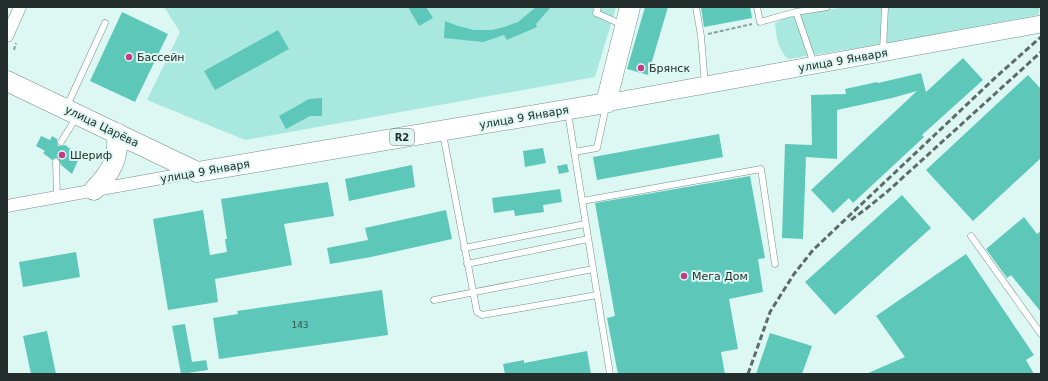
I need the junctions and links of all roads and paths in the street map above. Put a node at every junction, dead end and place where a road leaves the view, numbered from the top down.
1 (20, 7) edge
2 (598, 7) edge
3 (696, 7) edge
4 (757, 7) edge
5 (827, 7) edge
6 (885, 7) edge
7 (796, 12) junction
8 (627, 16) edge
9 (760, 22) junction
10 (105, 23) dead end
11 (1041, 24) edge
12 (7, 36) edge
13 (701, 36) junction
14 (883, 52) junction
15 (814, 65) junction
16 (7, 81) edge
17 (705, 85) junction
18 (606, 103) junction
19 (568, 110) junction
20 (72, 112) junction
21 (442, 131) junction
22 (117, 134) junction
23 (61, 142) dead end
24 (574, 152) junction
25 (56, 162) dead end
26 (197, 172) junction
27 (94, 190) junction
28 (57, 197) junction
29 (582, 201) junction
30 (7, 206) edge
31 (7, 219) edge
32 (585, 224) junction
33 (971, 236) dead end
34 (588, 239) junction
35 (7, 247) edge
36 (464, 248) junction
37 (468, 264) junction
38 (775, 264) dead end
39 (593, 269) junction
40 (473, 292) junction
41 (597, 295) junction
42 (434, 300) dead end
43 (1041, 334) edge
44 (610, 374) edge

1 - 12 street
2 - 8 lane
3 - 13 lane
4 - 9 lane
5 - 7 lane
6 - 14 lane
7 - 9 lane
7 - 15 lane
8 - 18 main road
9 - 13 path
10 - 20 lane
11 - 14 street, улица 9 Января
13 - 17 lane
14 - 15 street, улица 9 Января
15 - 17 street, улица 9 Января
16 - 20 main road, улица Царёва
17 - 18 street, улица 9 Января
18 - 19 main road, улица 9 Января / R2
18 - 24 lane
19 - 21 main road, улица 9 Января / R2
19 - 24 lane
20 - 22 main road, улица Царёва
20 - 23 lane
21 - 26 main road, улица 9 Января / R2
21 - 36 lane
22 - 26 main road, улица Царёва
22 - 27 main road
24 - 29 lane
25 - 28 lane
26 - 27 street, улица 9 Января
27 - 28 street, улица 9 Января
28 - 30 street, улица 9 Января
29 - 32 lane
29 - 38 lane
31 - 35 path
32 - 34 lane
32 - 36 lane
33 - 43 lane
34 - 37 lane
34 - 39 lane
36 - 37 lane
37 - 40 lane
39 - 40 lane
39 - 41 lane
40 - 41 lane
40 - 42 lane
41 - 44 lane

